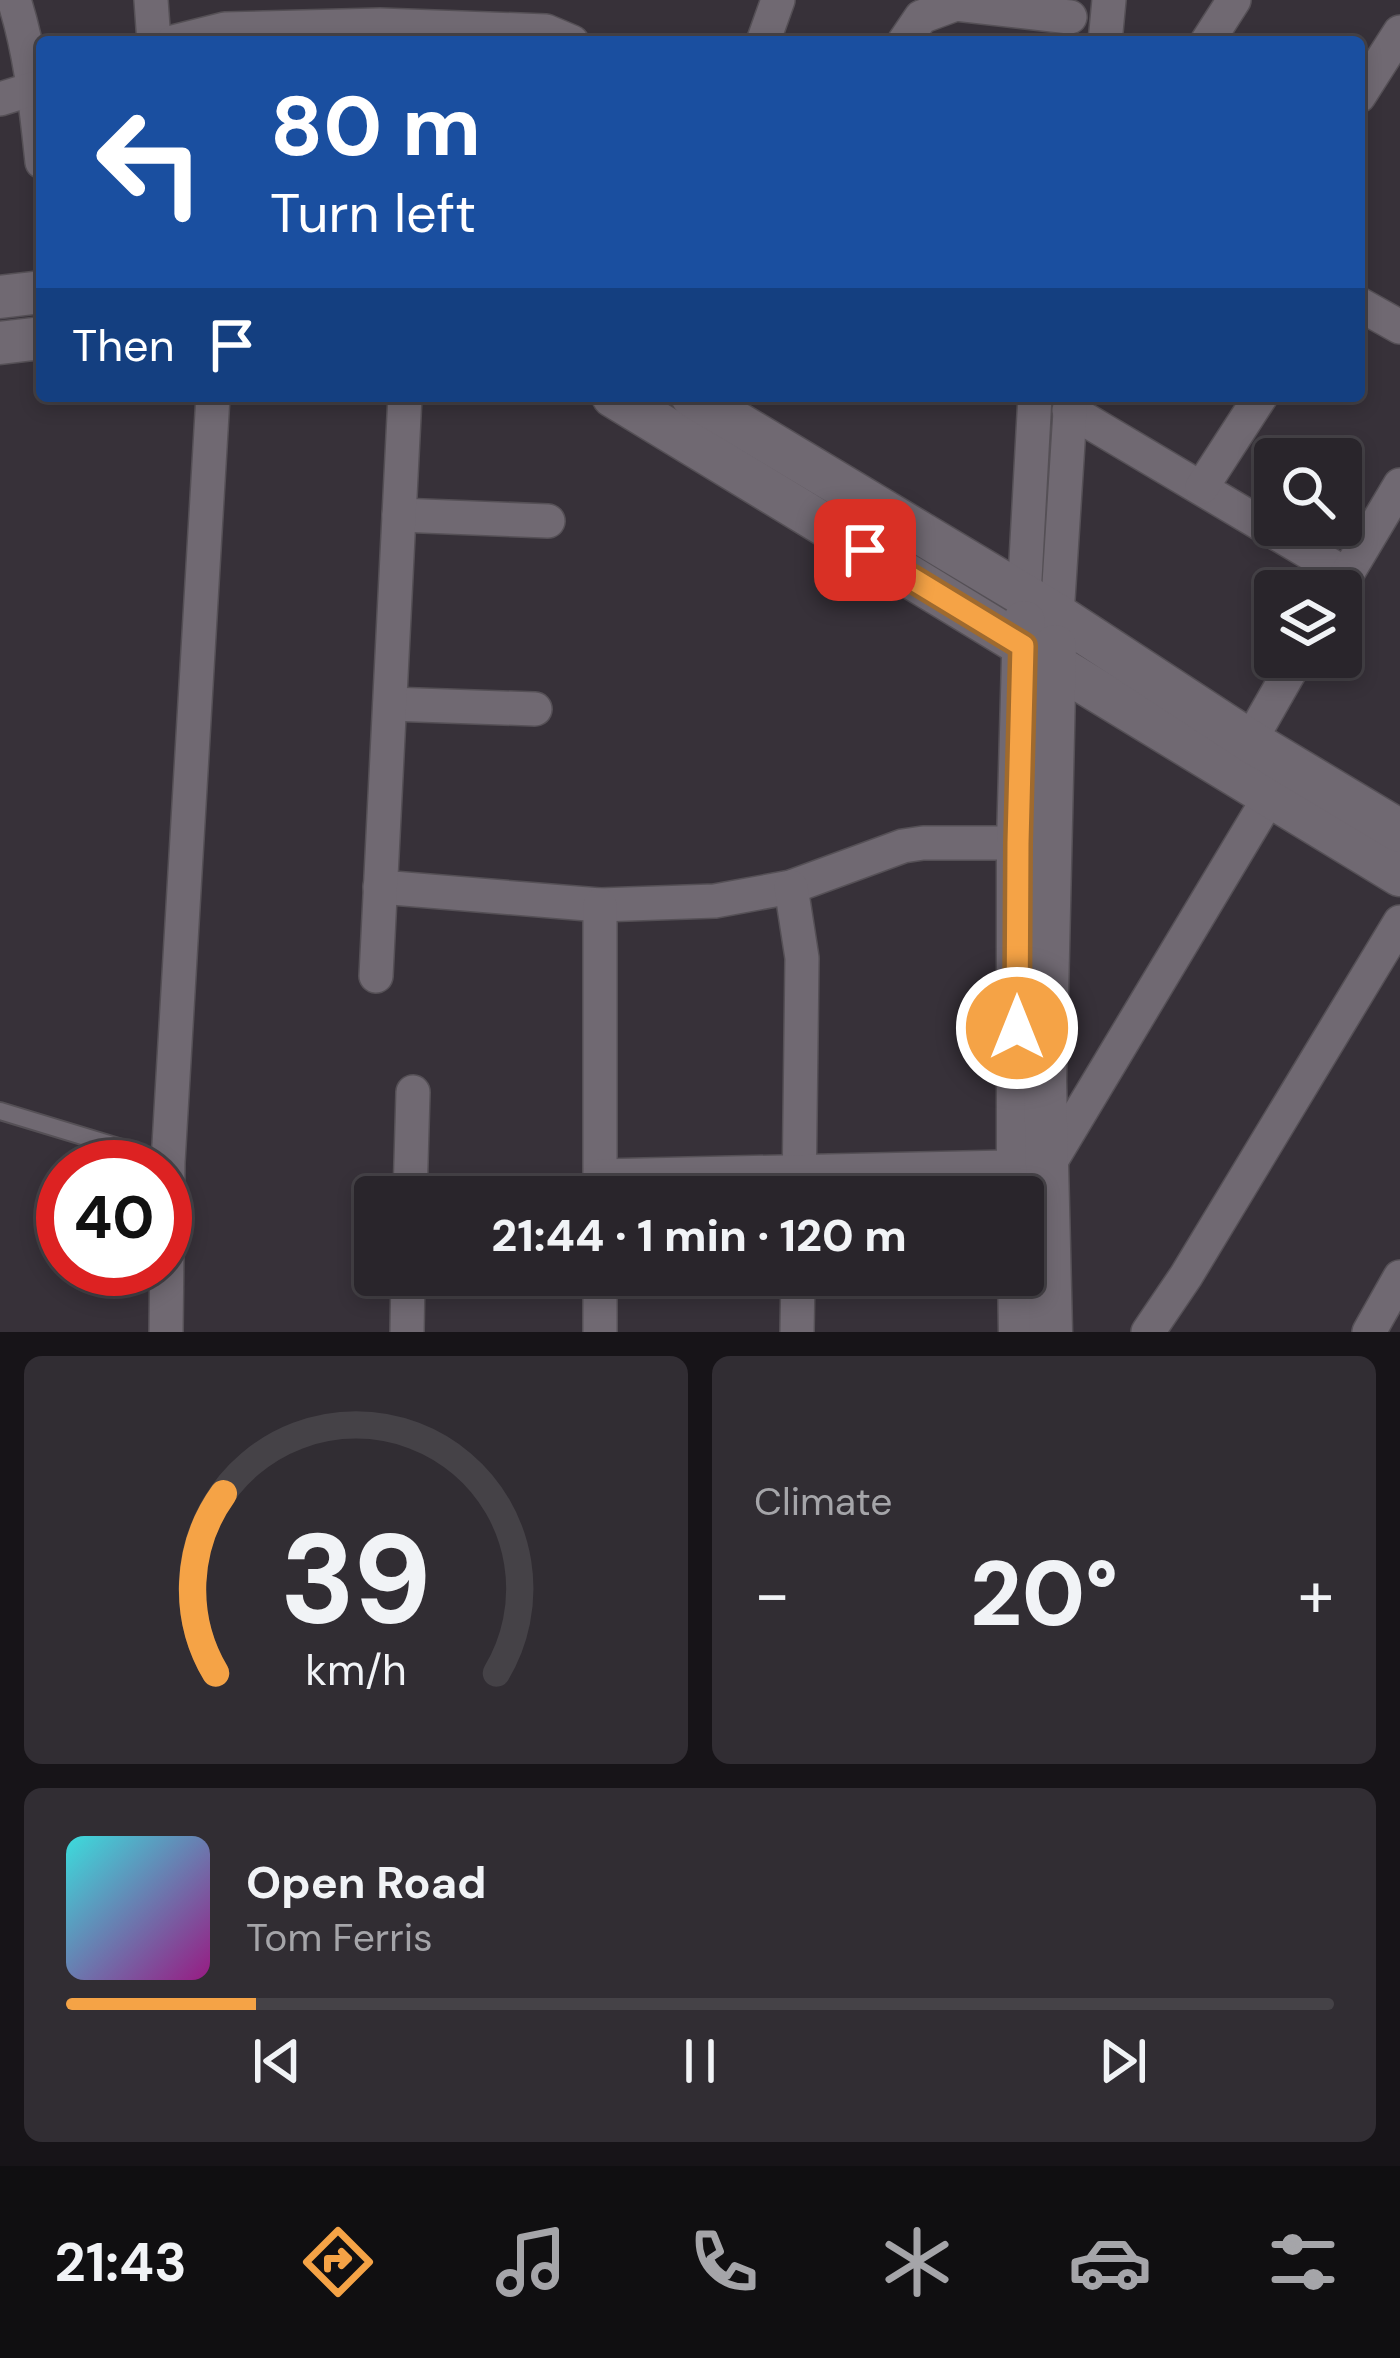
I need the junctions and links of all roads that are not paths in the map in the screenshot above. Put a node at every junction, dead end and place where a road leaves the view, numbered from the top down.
1 (14, 0) edge
2 (152, 0) edge
3 (778, 0) edge
4 (1109, 0) edge
5 (1234, 0) edge
6 (1070, 20) edge
7 (454, 23) edge
8 (1400, 32) edge
9 (154, 36) edge
10 (197, 36) edge
11 (558, 36) edge
12 (765, 36) edge
13 (908, 36) edge
14 (1106, 36) edge
15 (1211, 36) edge
16 (36, 81) edge
17 (1365, 87) edge
18 (36, 89) edge
19 (0, 99) edge
20 (36, 293) edge
21 (0, 297) edge
22 (1365, 307) edge
23 (1400, 327) edge
24 (36, 339) edge
25 (0, 343) edge
26 (213, 402) edge
27 (405, 402) edge
28 (623, 402) edge
29 (702, 402) edge
30 (1035, 402) edge
31 (1258, 402) edge
32 (1070, 403) edge
33 (1400, 485) edge
34 (1202, 487) junction
35 (399, 515) junction
36 (548, 520) dead end
37 (1323, 570) edge
38 (1350, 570) edge
39 (1040, 606) junction
40 (1039, 656) junction
41 (1286, 678) edge
42 (390, 704) junction
43 (535, 709) dead end
44 (1250, 740) junction
45 (1270, 796) junction
46 (1400, 831) edge
47 (1018, 843) junction
48 (1400, 875) edge
49 (791, 886) junction
50 (380, 887) junction
51 (600, 905) junction
52 (1400, 922) edge
53 (376, 976) dead end
54 (413, 1092) dead end
55 (0, 1111) edge
56 (95, 1140) edge
57 (168, 1140) edge
58 (411, 1176) edge
59 (600, 1176) edge
60 (799, 1176) edge
61 (1027, 1176) edge
62 (1027, 1176) edge
63 (1028, 1176) edge
64 (1400, 1277) edge
65 (1044, 1282) edge
66 (166, 1296) edge
67 (407, 1296) edge
68 (600, 1296) edge
69 (798, 1296) edge
70 (1019, 1296) edge
71 (166, 1332) edge
72 (406, 1332) edge
73 (600, 1332) edge
74 (797, 1332) edge
75 (1020, 1332) edge
76 (1052, 1332) edge
77 (1148, 1332) edge
78 (1369, 1332) edge

1 - 16 street
2 - 9 street
3 - 12 street
4 - 14 street
5 - 15 street
6 - 13 street
7 - 10 street
7 - 11 street
8 - 17 street
18 - 19 street
20 - 21 street
22 - 23 street
24 - 25 street
26 - 57 street
27 - 35 street
28 - 40 street
29 - 39 street
30 - 39 street
31 - 34 street
32 - 34 street
32 - 39 street
33 - 38 street
34 - 37 street
35 - 36 street
35 - 42 street
39 - 40 street
39 - 44 street
40 - 45 street
40 - 47 street
40 - 61 street
41 - 44 street
42 - 43 street
42 - 50 street
44 - 46 street
45 - 48 street
45 - 63 street
47 - 49 street
47 - 62 street
49 - 51 street
49 - 60 street
50 - 51 street
50 - 53 street
51 - 59 street
52 - 77 street
54 - 58 street
55 - 56 lane
64 - 78 street
65 - 76 street
66 - 71 street
67 - 72 street
68 - 73 street
69 - 74 street
70 - 75 street

